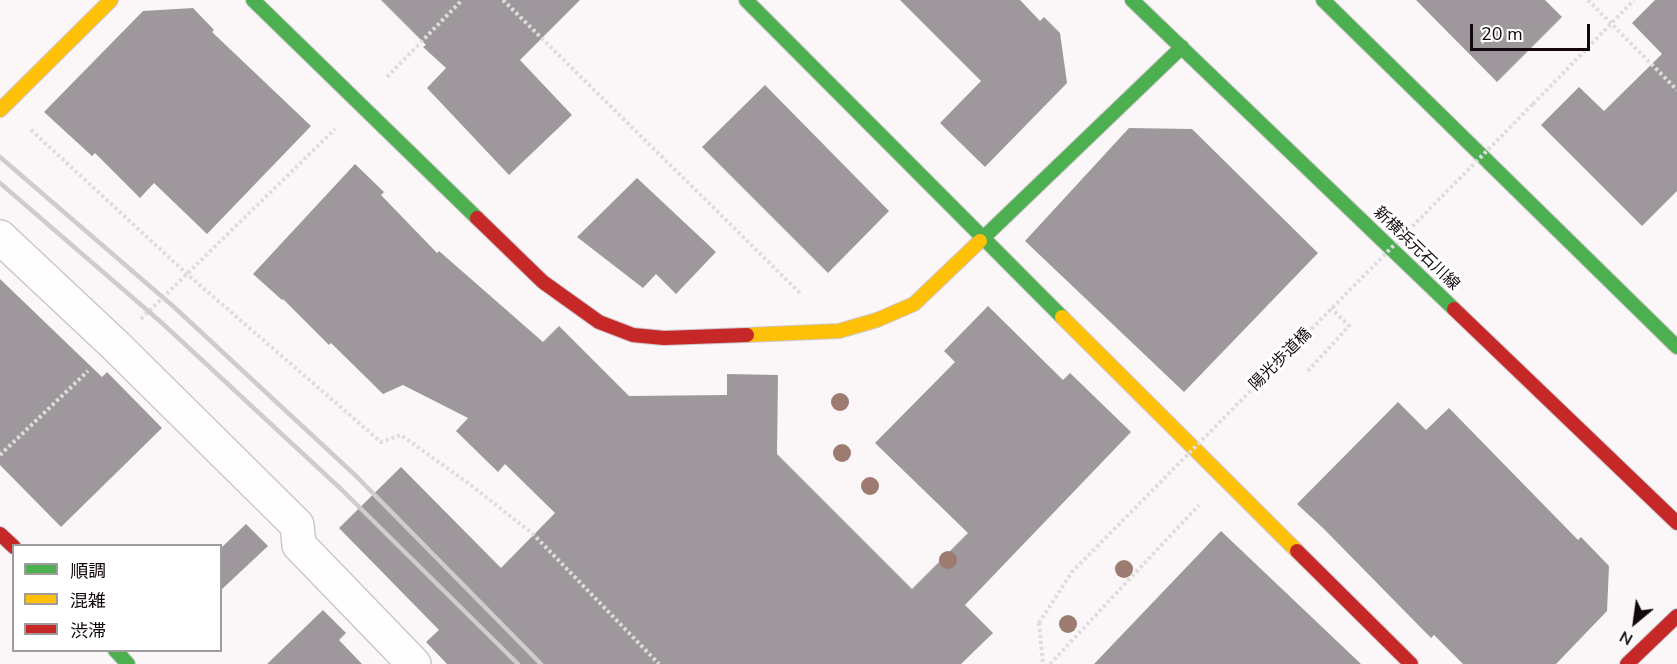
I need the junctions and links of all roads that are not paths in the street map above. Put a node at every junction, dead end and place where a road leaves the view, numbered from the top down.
1 (111, 0) edge
2 (253, 0) edge
3 (746, 0) edge
4 (1132, 0) edge
5 (1323, 0) edge
6 (1182, 47) junction
7 (2, 108) edge
8 (0, 237) edge
9 (982, 238) junction
10 (1677, 347) edge
11 (1677, 523) edge
12 (0, 534) edge
13 (12, 545) edge
14 (1677, 616) edge
15 (116, 652) edge
16 (128, 664) edge
17 (414, 664) edge
18 (1411, 664) edge
19 (1627, 664) edge

1 - 7 street
2 - 9 street
3 - 9 street
4 - 6 street, 新横浜元石川線
5 - 10 street
6 - 9 street
6 - 11 street, 新横浜元石川線
8 - 17 street
9 - 18 street
12 - 13 street
14 - 19 street
15 - 16 street

